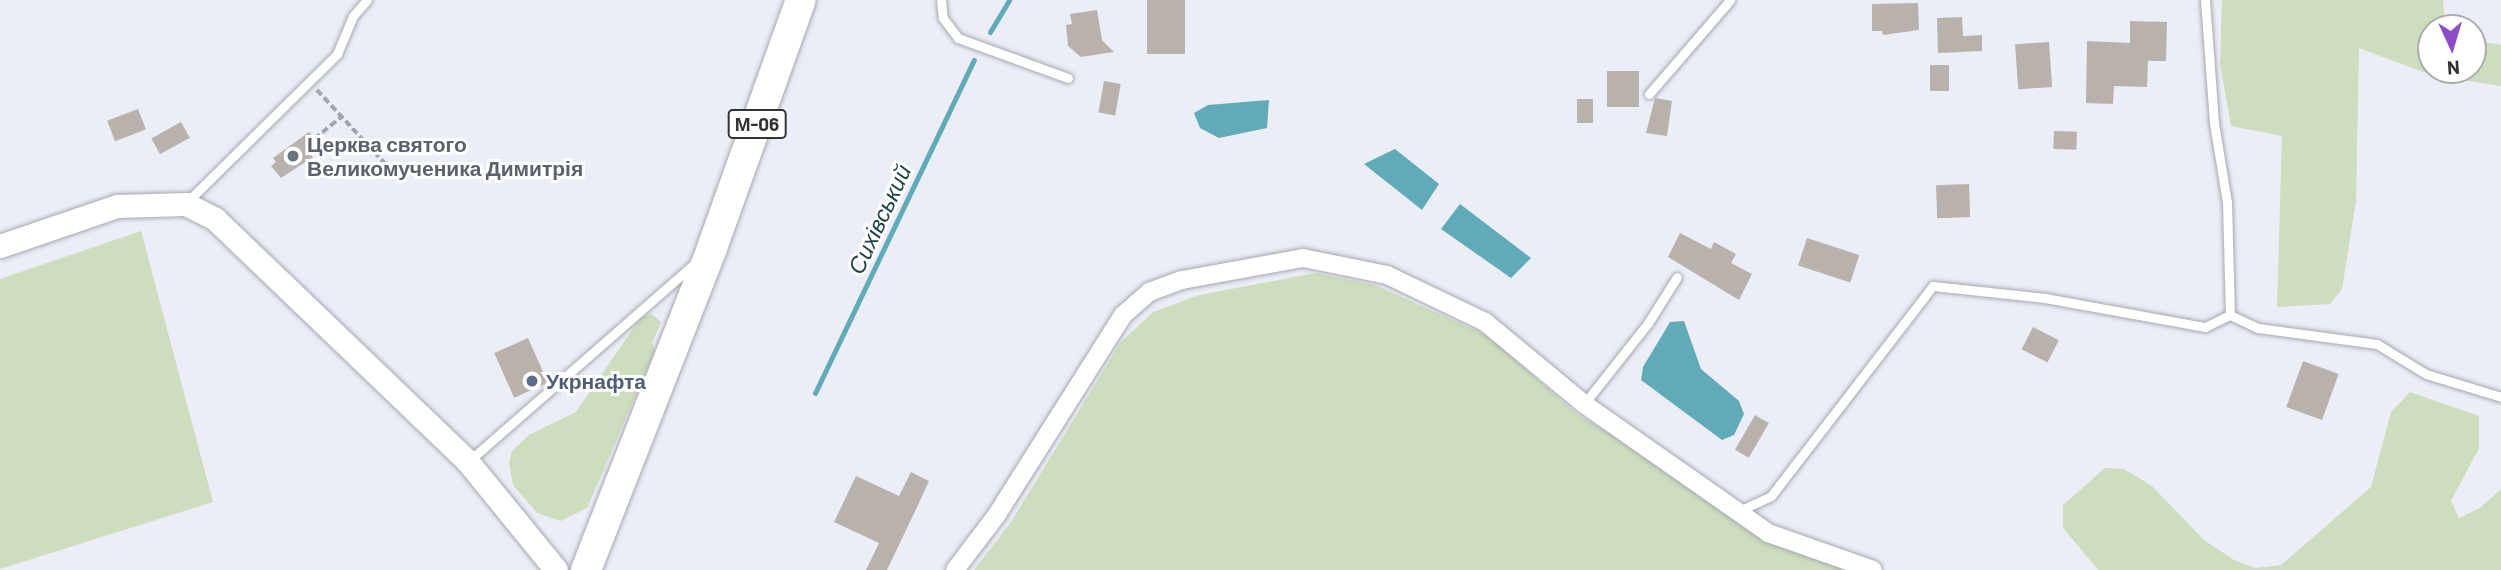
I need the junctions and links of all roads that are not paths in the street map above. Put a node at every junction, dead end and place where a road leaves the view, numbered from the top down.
1 (357, 0) edge
2 (367, 0) edge
3 (801, 0) edge
4 (941, 0) edge
5 (1730, 0) edge
6 (2205, 0) edge
7 (353, 16) junction
8 (1068, 78) dead end
9 (1648, 94) dead end
10 (186, 204) junction
11 (0, 246) edge
12 (712, 248) junction
13 (1677, 276) dead end
14 (2230, 315) junction
15 (2501, 397) edge
16 (1584, 404) junction
17 (468, 462) junction
18 (1740, 511) junction
19 (556, 570) edge
20 (586, 570) edge
21 (955, 570) edge
22 (1873, 570) edge

1 - 7 lane
2 - 7 lane
3 - 12 highway, М-06
4 - 8 lane
5 - 9 lane
6 - 14 lane
7 - 10 lane
10 - 11 street
10 - 17 street
12 - 17 lane
12 - 20 highway, М-06
13 - 16 lane
14 - 15 lane
14 - 18 lane
16 - 18 street
16 - 21 street
17 - 19 street
18 - 22 street

